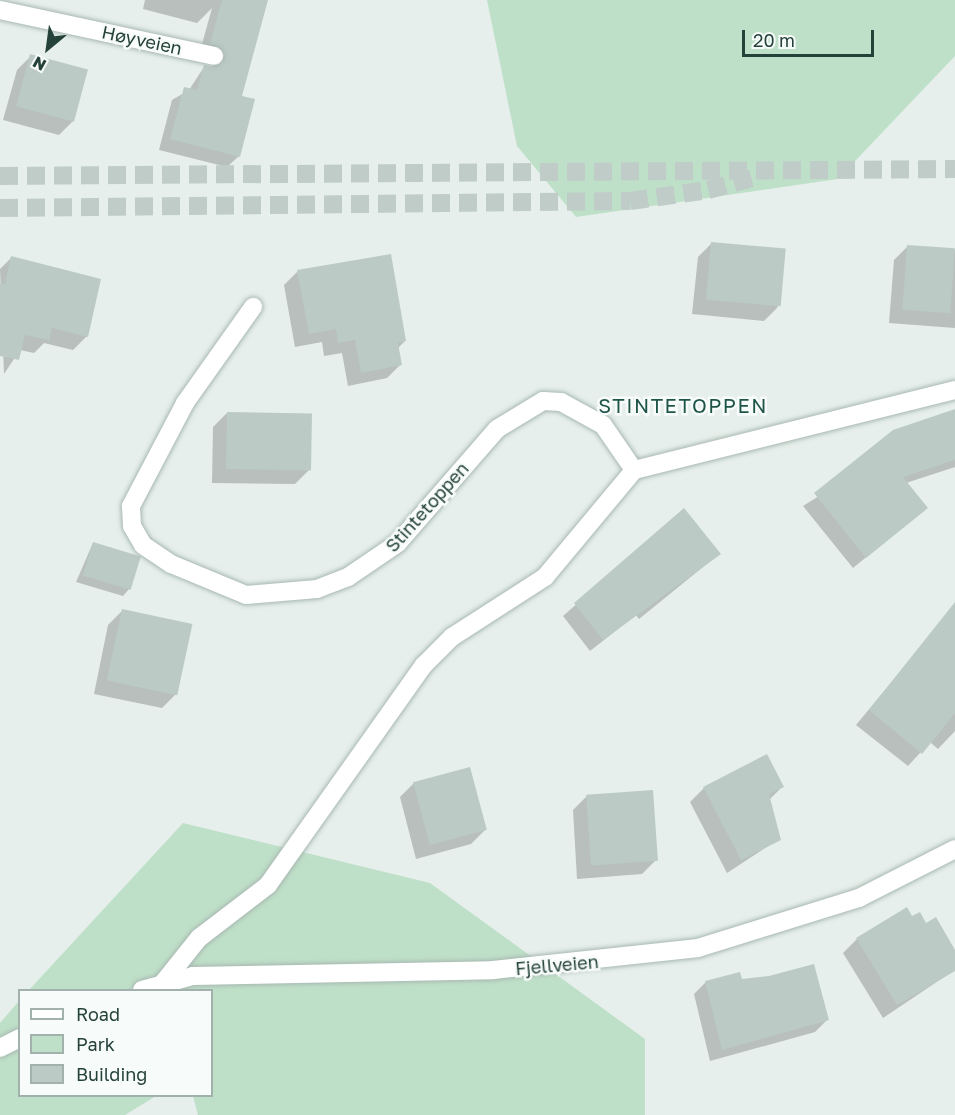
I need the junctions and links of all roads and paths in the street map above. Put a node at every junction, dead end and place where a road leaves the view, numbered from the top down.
1 (0, 10) edge
2 (214, 56) dead end
3 (253, 307) dead end
4 (955, 390) edge
5 (634, 470) junction
6 (955, 849) edge
7 (163, 983) junction
8 (145, 989) edge
9 (18, 1039) edge
10 (0, 1048) edge

1 - 2 street, Høyveien
3 - 5 street, Stintetoppen
4 - 5 street
5 - 7 street
6 - 7 street, Fjellveien
7 - 8 street, Fjellveien
9 - 10 street

